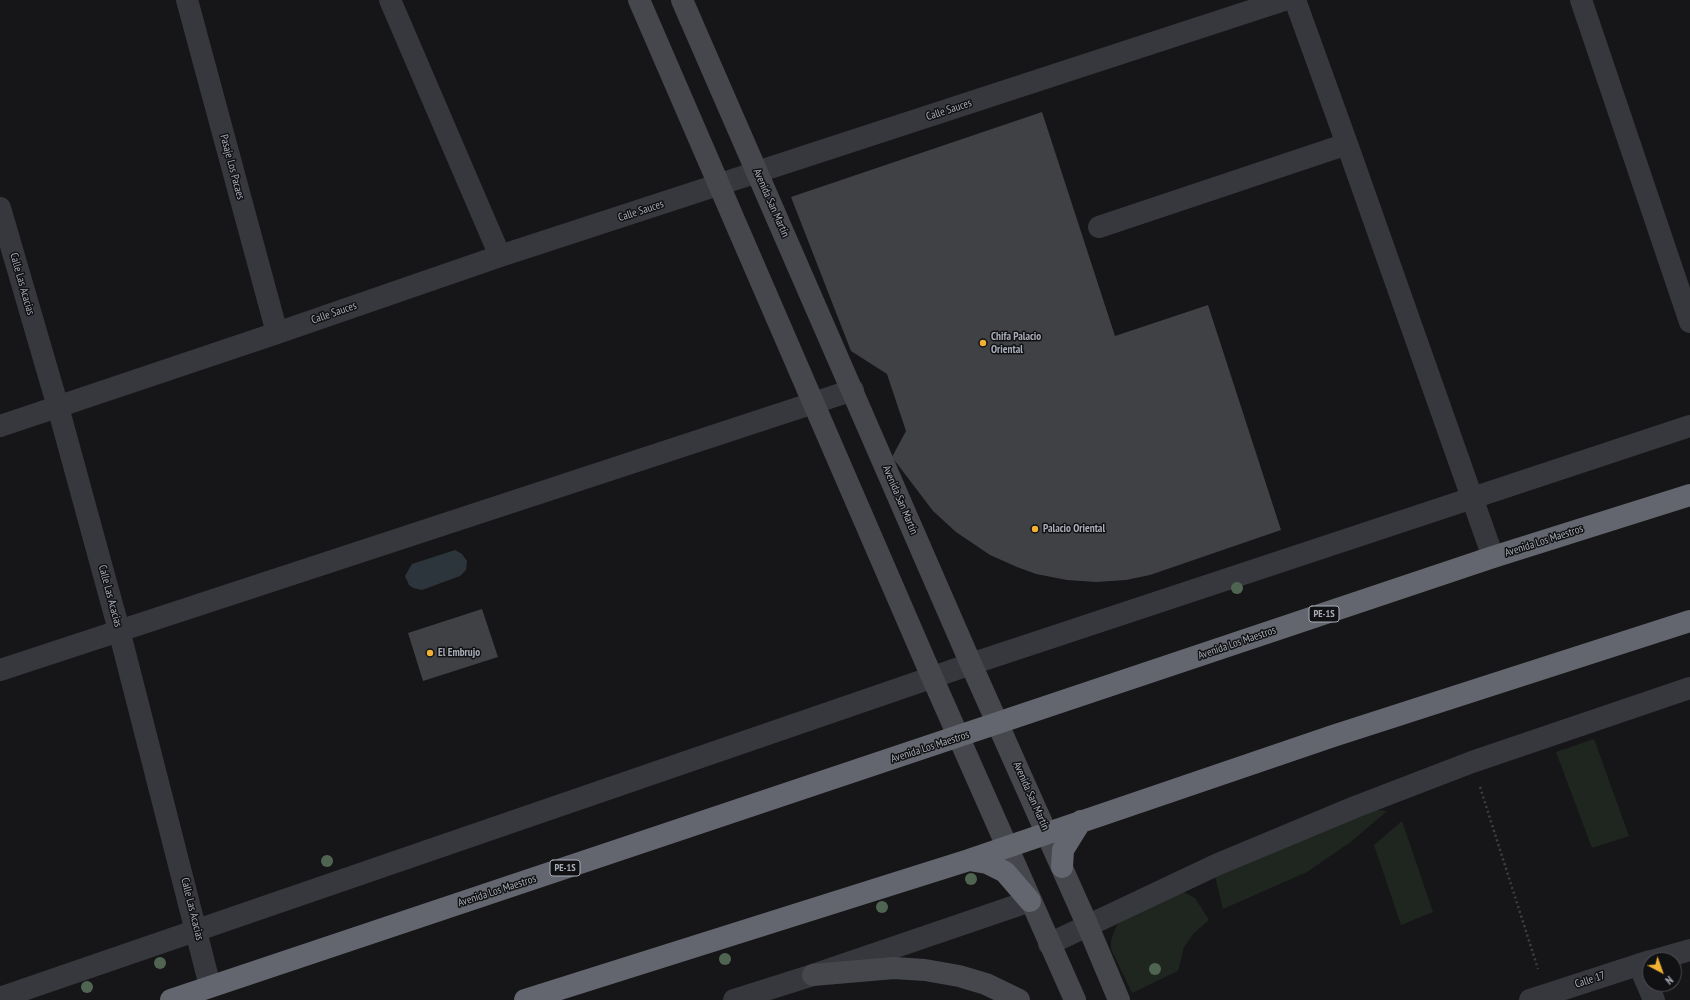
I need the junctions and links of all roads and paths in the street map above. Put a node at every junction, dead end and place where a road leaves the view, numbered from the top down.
1 (187, 0) edge
2 (390, 0) edge
3 (639, 0) edge
4 (682, 0) edge
5 (1284, 0) edge
6 (1295, 0) edge
7 (1581, 0) edge
8 (1262, 3) edge
9 (1347, 144) junction
10 (758, 173) junction
11 (720, 186) junction
12 (0, 208) edge
13 (1099, 228) dead end
14 (500, 256) junction
15 (1690, 322) edge
16 (277, 333) junction
17 (853, 390) junction
18 (814, 403) junction
19 (58, 407) junction
20 (0, 426) edge
21 (1690, 426) edge
22 (1690, 495) edge
23 (1472, 497) junction
24 (1493, 557) junction
25 (1690, 621) edge
26 (119, 630) junction
27 (971, 664) junction
28 (0, 670) edge
29 (932, 677) junction
30 (1690, 688) edge
31 (999, 724) junction
32 (959, 737) junction
33 (1472, 762) junction
34 (1081, 821) junction
35 (1047, 833) junction
36 (1008, 847) junction
37 (969, 860) junction
38 (1062, 867) junction
39 (1030, 901) junction
40 (1087, 924) junction
41 (198, 930) junction
42 (1049, 944) junction
43 (1642, 964) edge
44 (814, 975) junction
45 (210, 986) junction
46 (1538, 997) edge
47 (0, 998) edge
48 (171, 1000) edge
49 (525, 1000) edge
50 (734, 1000) edge
51 (1019, 1000) edge
52 (1075, 1000) edge
53 (1118, 1000) edge

1 - 16 street, Pasaje Los Pacaes
2 - 14 street
3 - 11 main road
4 - 10 main road, Avenida San Martín
5 - 8 street, Calle Sauces
6 - 9 street
7 - 15 street
8 - 10 street, Calle Sauces
9 - 13 street
9 - 23 street
10 - 11 street, Calle Sauces
10 - 17 main road, Avenida San Martín
11 - 14 street, Calle Sauces
11 - 18 main road
12 - 19 street, Calle Las Acacias
14 - 16 street, Calle Sauces
16 - 19 street, Calle Sauces
17 - 18 street
17 - 27 main road, Avenida San Martín
18 - 26 street
18 - 29 main road
19 - 20 street, Calle Sauces
19 - 26 street, Calle Las Acacias
21 - 23 street
22 - 24 highway, Avenida Los Maestros / PE-1S
23 - 24 street
23 - 27 street
24 - 31 highway, Avenida Los Maestros / PE-1S
25 - 34 highway
26 - 28 street
26 - 41 street, Calle Las Acacias
27 - 29 street
27 - 31 main road, Avenida San Martín
29 - 32 main road
29 - 41 street
30 - 33 street
31 - 32 highway, Avenida Los Maestros / PE-1S
31 - 35 main road, Avenida San Martín
32 - 36 main road
32 - 45 highway, Avenida Los Maestros / PE-1S
33 - 40 street
33 - 46 path
34 - 35 highway
34 - 38 highway
35 - 36 highway
35 - 38 main road, Avenida San Martín
36 - 37 highway
36 - 39 main road
37 - 39 highway
37 - 49 highway
38 - 40 main road, Avenida San Martín
39 - 42 main road
39 - 44 street
40 - 42 street
40 - 53 main road, Avenida San Martín
41 - 45 street, Calle Las Acacias
41 - 47 street
42 - 52 main road
43 - 46 street, Calle 17
44 - 50 street
44 - 51 main road
45 - 48 highway, Avenida Los Maestros / PE-1S

